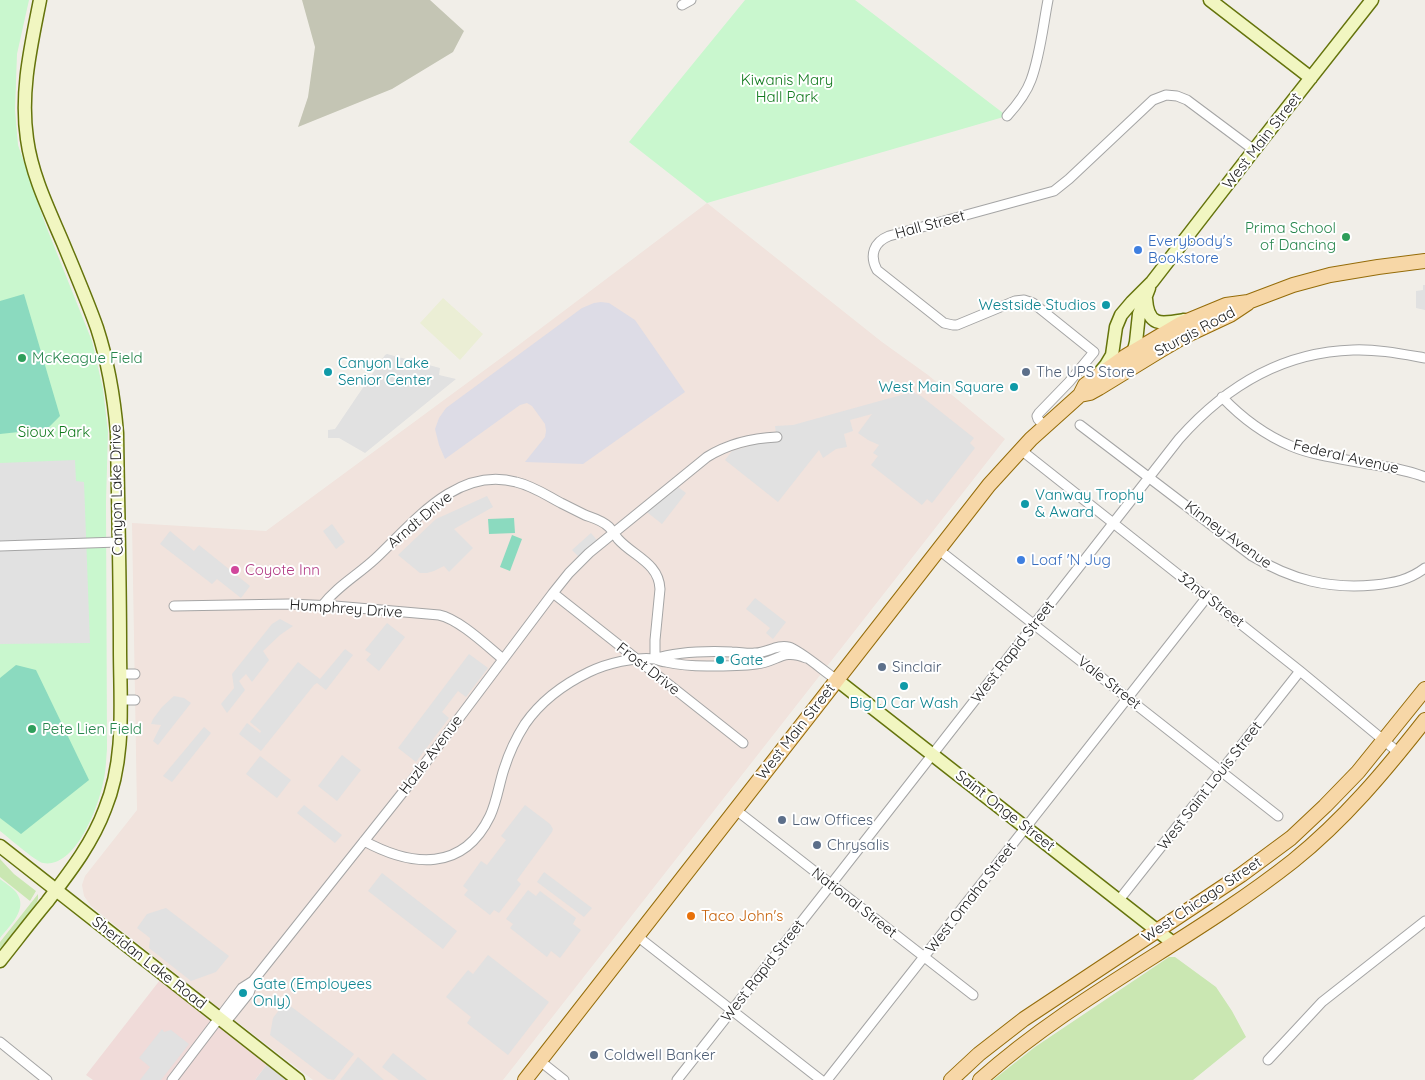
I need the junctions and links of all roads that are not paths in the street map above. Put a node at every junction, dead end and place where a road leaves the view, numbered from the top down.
1 (40, 0) edge
2 (1048, 0) edge
3 (1210, 0) edge
4 (1372, 0) edge
5 (1311, 78) junction
6 (1008, 116) dead end
7 (1254, 150) junction
8 (1425, 261) edge
9 (1149, 288) junction
10 (1248, 302) junction
11 (1122, 315) junction
12 (1193, 318) junction
13 (1134, 352) junction
14 (1152, 355) junction
15 (1425, 358) edge
16 (1096, 376) junction
17 (1069, 382) junction
18 (1085, 394) junction
19 (1222, 397) junction
20 (1080, 425) dead end
21 (1044, 426) junction
22 (777, 437) dead end
23 (1021, 450) junction
24 (1150, 477) junction
25 (1425, 477) edge
26 (1114, 524) junction
27 (613, 533) junction
28 (118, 542) junction
29 (0, 546) edge
30 (939, 550) junction
31 (1425, 568) edge
32 (553, 593) junction
33 (1207, 598) junction
34 (174, 606) dead end
35 (322, 606) junction
36 (1034, 625) junction
37 (806, 658) junction
38 (503, 659) junction
39 (655, 659) junction
40 (636, 660) junction
41 (1300, 671) junction
42 (120, 674) junction
43 (135, 674) dead end
44 (837, 680) junction
45 (1425, 689) edge
46 (1425, 697) edge
47 (1128, 698) junction
48 (120, 700) junction
49 (135, 700) dead end
50 (1425, 720) edge
51 (1384, 740) junction
52 (743, 743) dead end
53 (1399, 753) junction
54 (933, 755) junction
55 (1221, 771) junction
56 (736, 810) junction
57 (1344, 815) junction
58 (1278, 816) dead end
59 (1026, 827) junction
60 (364, 841) junction
61 (0, 846) edge
62 (1280, 846) junction
63 (832, 884) junction
64 (56, 890) junction
65 (1119, 900) junction
66 (1425, 921) edge
67 (1157, 930) junction
68 (637, 936) junction
69 (1173, 943) junction
70 (924, 957) junction
71 (0, 961) edge
72 (973, 995) dead end
73 (732, 1011) junction
74 (1056, 1020) junction
75 (222, 1021) junction
76 (0, 1042) edge
77 (1268, 1060) dead end
78 (540, 1061) junction
79 (47, 1080) edge
80 (172, 1080) edge
81 (298, 1080) edge
82 (525, 1080) edge
83 (564, 1080) edge
84 (677, 1080) edge
85 (821, 1080) edge
86 (827, 1080) edge
87 (951, 1080) edge
88 (980, 1080) edge

1 - 28 street, Canyon Lake Drive
2 - 6 street
3 - 5 street
4 - 5 street, West Main Street
5 - 7 street, West Main Street
7 - 9 street, West Main Street
7 - 17 street, Hall Street
8 - 10 main road, Sturgis Road
9 - 11 street, West Main Street
9 - 12 street
9 - 13 street, West Main Street
10 - 12 main road, Sturgis Road
10 - 14 main road, Sturgis Road
11 - 13 street
11 - 16 street, West Main Street
12 - 13 main road, Sturgis Road
13 - 14 street
13 - 16 main road, Sturgis Road
13 - 18 street, West Main Street
14 - 18 main road, Sturgis Road
15 - 19 street, West Rapid Street
16 - 18 main road, West Main Street
17 - 18 street
17 - 21 street, Hall Street
18 - 21 main road, West Main Street
19 - 24 street, West Rapid Street
19 - 25 street, Federal Avenue
20 - 24 street, Kinney Avenue
21 - 23 main road, West Main Street
22 - 27 street, Hazle Avenue
23 - 26 street, 32nd Street
23 - 30 main road, West Main Street
24 - 26 street, West Rapid Street
24 - 31 street, Kinney Avenue
26 - 33 street, 32nd Street
26 - 36 street, West Rapid Street
27 - 32 street, Hazle Avenue
27 - 35 street, Arndt Drive
27 - 39 street, Arndt Drive
28 - 29 street
28 - 42 street, Canyon Lake Drive
30 - 36 street, Vale Street
30 - 44 main road, West Main Street
32 - 38 street, Hazle Avenue
32 - 40 street, Frost Drive
33 - 41 street, 32nd Street
33 - 47 street, West Omaha Street
34 - 35 street, Humphrey Drive
35 - 38 street, Humphrey Drive
36 - 47 street, Vale Street
36 - 54 street, West Rapid Street
37 - 39 street
37 - 39 street
37 - 44 street
38 - 60 street, Hazle Avenue
39 - 40 street
40 - 52 street, Frost Drive
40 - 60 street
41 - 51 street, 32nd Street
41 - 55 street, West Saint Louis Street
42 - 43 street
42 - 48 street, Canyon Lake Drive
44 - 54 street, Saint Onge Street
44 - 56 main road, West Main Street
45 - 51 main road, West Chicago Street
46 - 53 main road
47 - 55 street, Vale Street
47 - 59 street, West Omaha Street
48 - 49 street
48 - 64 street, Canyon Lake Drive
50 - 53 main road, West Chicago Street
51 - 53 street, 32nd Street
51 - 57 main road
51 - 62 main road, West Chicago Street
53 - 57 main road, West Chicago Street
54 - 59 street, Saint Onge Street
54 - 63 street, West Rapid Street
55 - 58 street, Vale Street
55 - 65 street, West Saint Louis Street
56 - 63 street, National Street
56 - 68 main road, West Main Street
57 - 69 main road, West Chicago Street
59 - 65 street, Saint Onge Street
59 - 70 street, West Omaha Street
60 - 75 street, Hazle Avenue
61 - 64 street, Sheridan Lake Road
62 - 67 main road, West Chicago Street
62 - 69 main road
63 - 70 street, National Street
63 - 73 street, West Rapid Street
64 - 71 street, Canyon Lake Drive
64 - 75 street, Sheridan Lake Road
65 - 67 street, Saint Onge Street
66 - 77 street
67 - 69 street, Saint Onge Street
67 - 74 main road
67 - 87 main road, West Chicago Street
68 - 73 street
68 - 78 main road, West Main Street
69 - 74 main road, West Chicago Street
70 - 72 street, National Street
70 - 86 street, West Omaha Street
73 - 84 street, West Rapid Street
73 - 85 street
74 - 88 main road, West Chicago Street
75 - 80 street, Hazle Avenue
75 - 81 street, Sheridan Lake Road
76 - 79 street
78 - 82 main road, West Main Street
78 - 83 street

